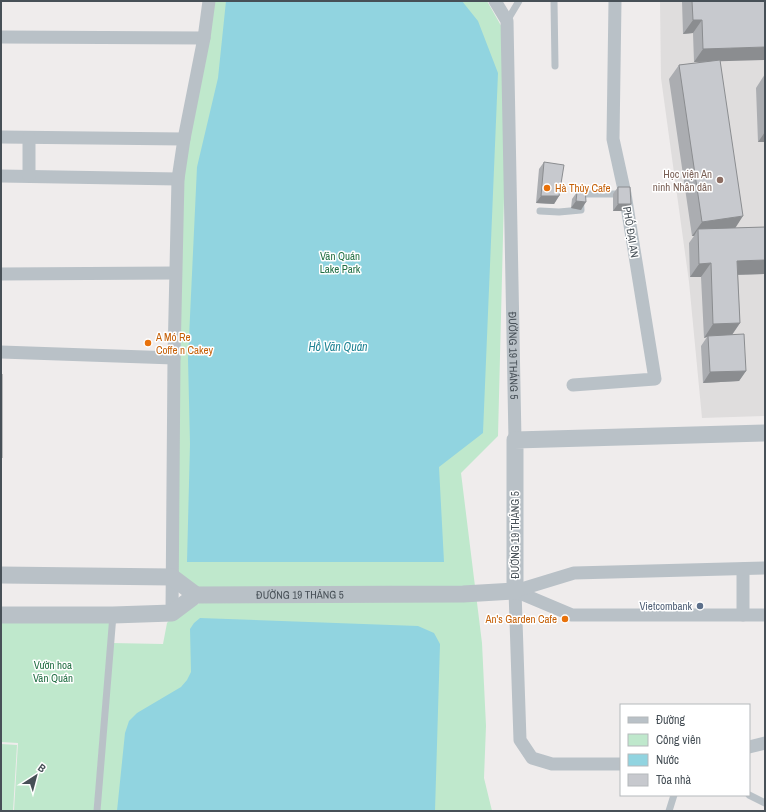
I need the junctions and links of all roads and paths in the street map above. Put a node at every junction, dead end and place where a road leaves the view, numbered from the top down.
1 (209, 1) edge
2 (495, 1) edge
3 (519, 1) edge
4 (554, 1) edge
5 (615, 1) edge
6 (507, 21) junction
7 (1, 37) edge
8 (204, 38) junction
9 (555, 66) dead end
10 (1, 137) edge
11 (29, 138) junction
12 (184, 139) junction
13 (1, 176) edge
14 (29, 176) junction
15 (178, 179) junction
16 (625, 194) junction
17 (540, 211) dead end
18 (175, 273) junction
19 (1, 274) edge
20 (1, 352) edge
21 (174, 358) junction
22 (573, 385) dead end
23 (765, 433) edge
24 (515, 440) junction
25 (765, 568) edge
26 (743, 569) junction
27 (1, 575) edge
28 (172, 577) junction
29 (515, 591) junction
30 (196, 595) junction
31 (172, 613) junction
32 (1, 615) edge
33 (113, 615) junction
34 (743, 615) junction
35 (765, 615) edge
36 (765, 743) edge
37 (750, 747) edge
38 (620, 764) edge
39 (674, 796) edge
40 (750, 796) edge
41 (765, 803) edge
42 (97, 811) edge
43 (669, 811) edge

1 - 8 street
2 - 6 street
3 - 6 lane
4 - 9 lane
5 - 16 street, PHỐ ĐẠI AN
6 - 24 street, ĐƯỜNG 19 THÁNG 5
7 - 8 street
8 - 12 street
10 - 11 street
11 - 12 street
11 - 14 street
12 - 15 street
13 - 14 street
14 - 15 street
15 - 18 street
16 - 17 lane
16 - 22 street, PHỐ ĐẠI AN
18 - 19 street
18 - 21 street
20 - 21 street
21 - 28 street
23 - 24 street
24 - 29 street, ĐƯỜNG 19 THÁNG 5
25 - 26 street
26 - 29 street
26 - 34 street
27 - 28 street
28 - 30 street
28 - 31 street
29 - 30 street, ĐƯỜNG 19 THÁNG 5
29 - 34 street
29 - 38 street
30 - 31 street
31 - 33 street
32 - 33 street
33 - 42 lane
34 - 35 street
36 - 37 street
39 - 43 lane
40 - 41 lane

